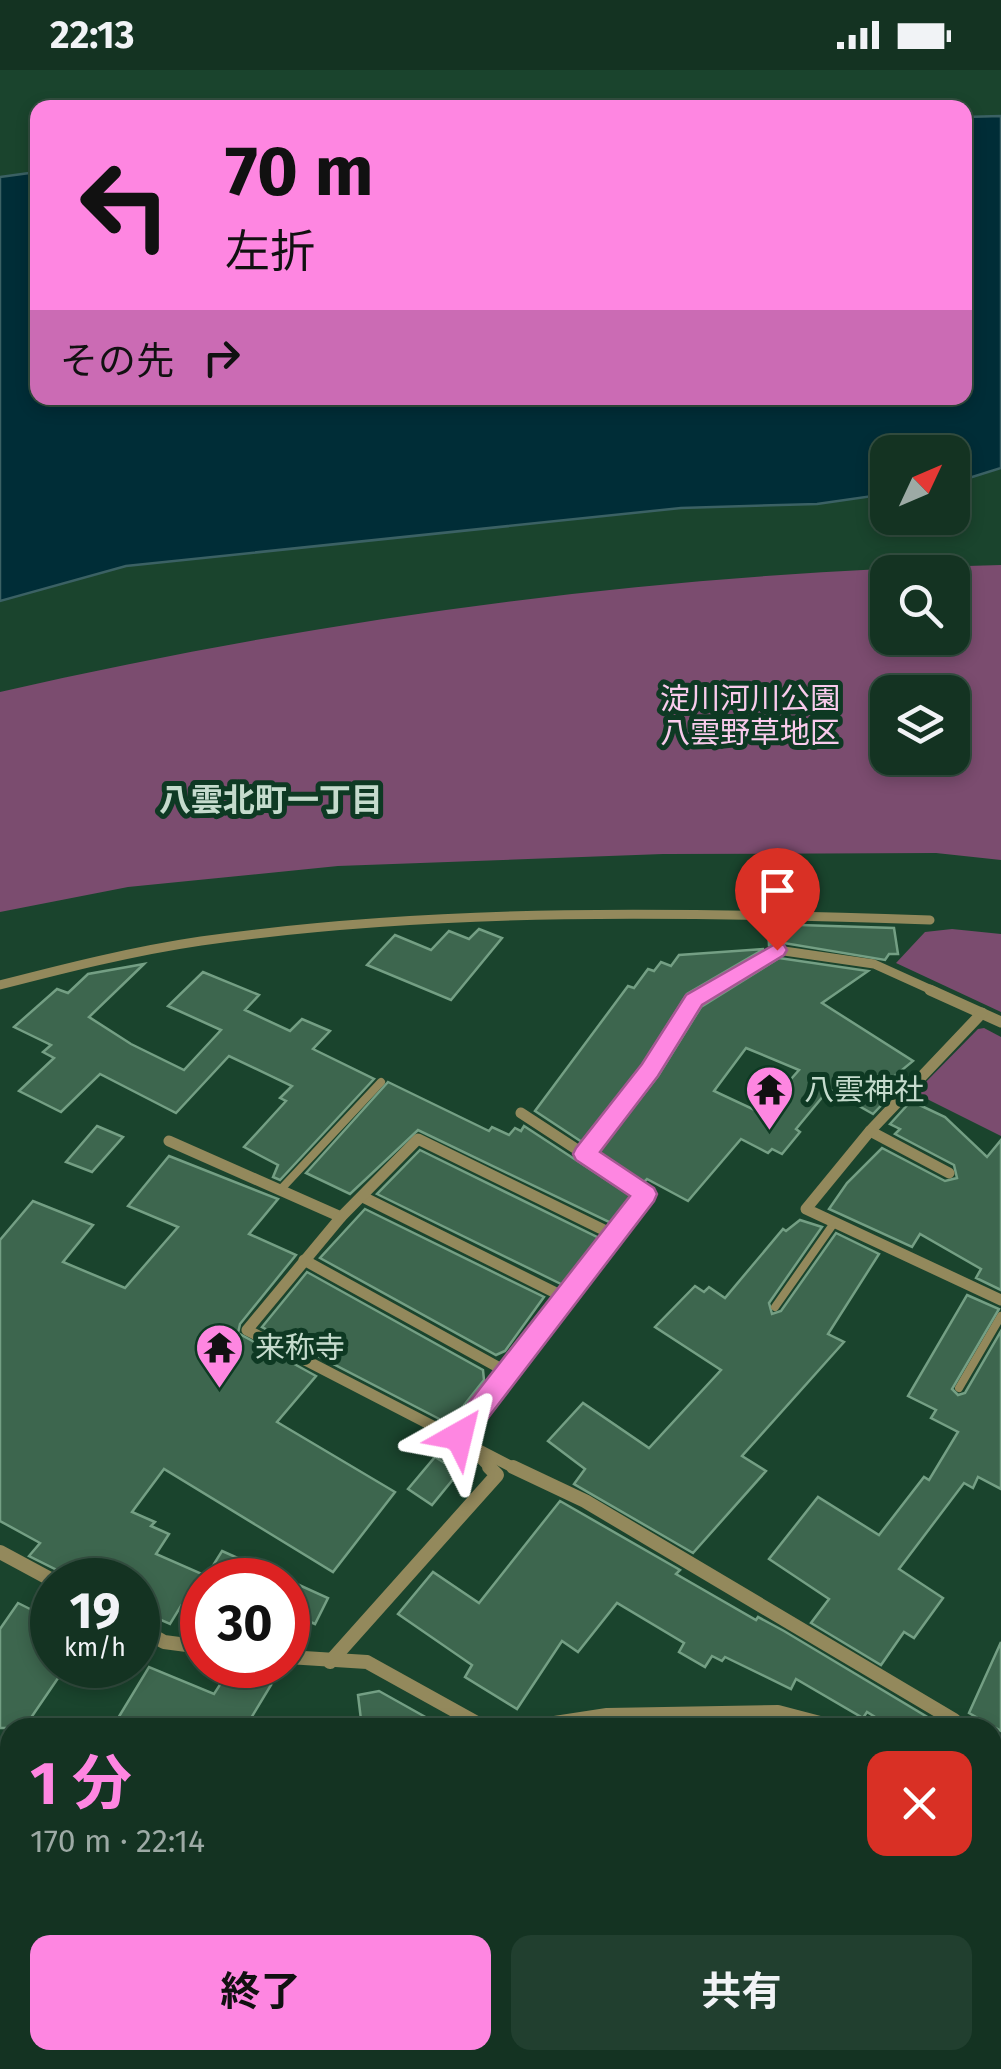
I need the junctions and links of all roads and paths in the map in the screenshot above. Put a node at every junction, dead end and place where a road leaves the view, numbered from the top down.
1 (930, 920) dead end
2 (0, 986) edge
3 (982, 1013) junction
4 (1001, 1022) edge
5 (381, 1082) dead end
6 (521, 1113) dead end
7 (870, 1130) junction
8 (170, 1141) dead end
9 (585, 1154) junction
10 (949, 1173) dead end
11 (282, 1188) junction
12 (363, 1196) junction
13 (342, 1217) junction
14 (834, 1223) junction
15 (612, 1234) junction
16 (304, 1260) junction
17 (564, 1297) junction
18 (1001, 1300) edge
19 (775, 1307) dead end
20 (1001, 1316) edge
21 (507, 1372) junction
22 (959, 1388) dead end
23 (468, 1446) junction
24 (0, 1552) edge
25 (30, 1568) edge
26 (310, 1660) edge
27 (330, 1662) junction
28 (468, 1718) edge
29 (587, 1718) edge
30 (801, 1718) edge
31 (951, 1718) edge

1 - 2 street
3 - 4 street
3 - 7 street
3 - 9 street
5 - 11 lane
6 - 9 street
7 - 10 street
7 - 14 street
8 - 11 street
9 - 15 street
11 - 13 street
12 - 13 street
12 - 15 street
12 - 17 street
13 - 16 street
14 - 18 street
14 - 19 lane
15 - 17 street
16 - 21 street
16 - 23 street
17 - 21 street
20 - 22 lane
21 - 23 street
23 - 27 street
23 - 31 street
24 - 25 street
26 - 27 street
27 - 28 street
29 - 30 street

